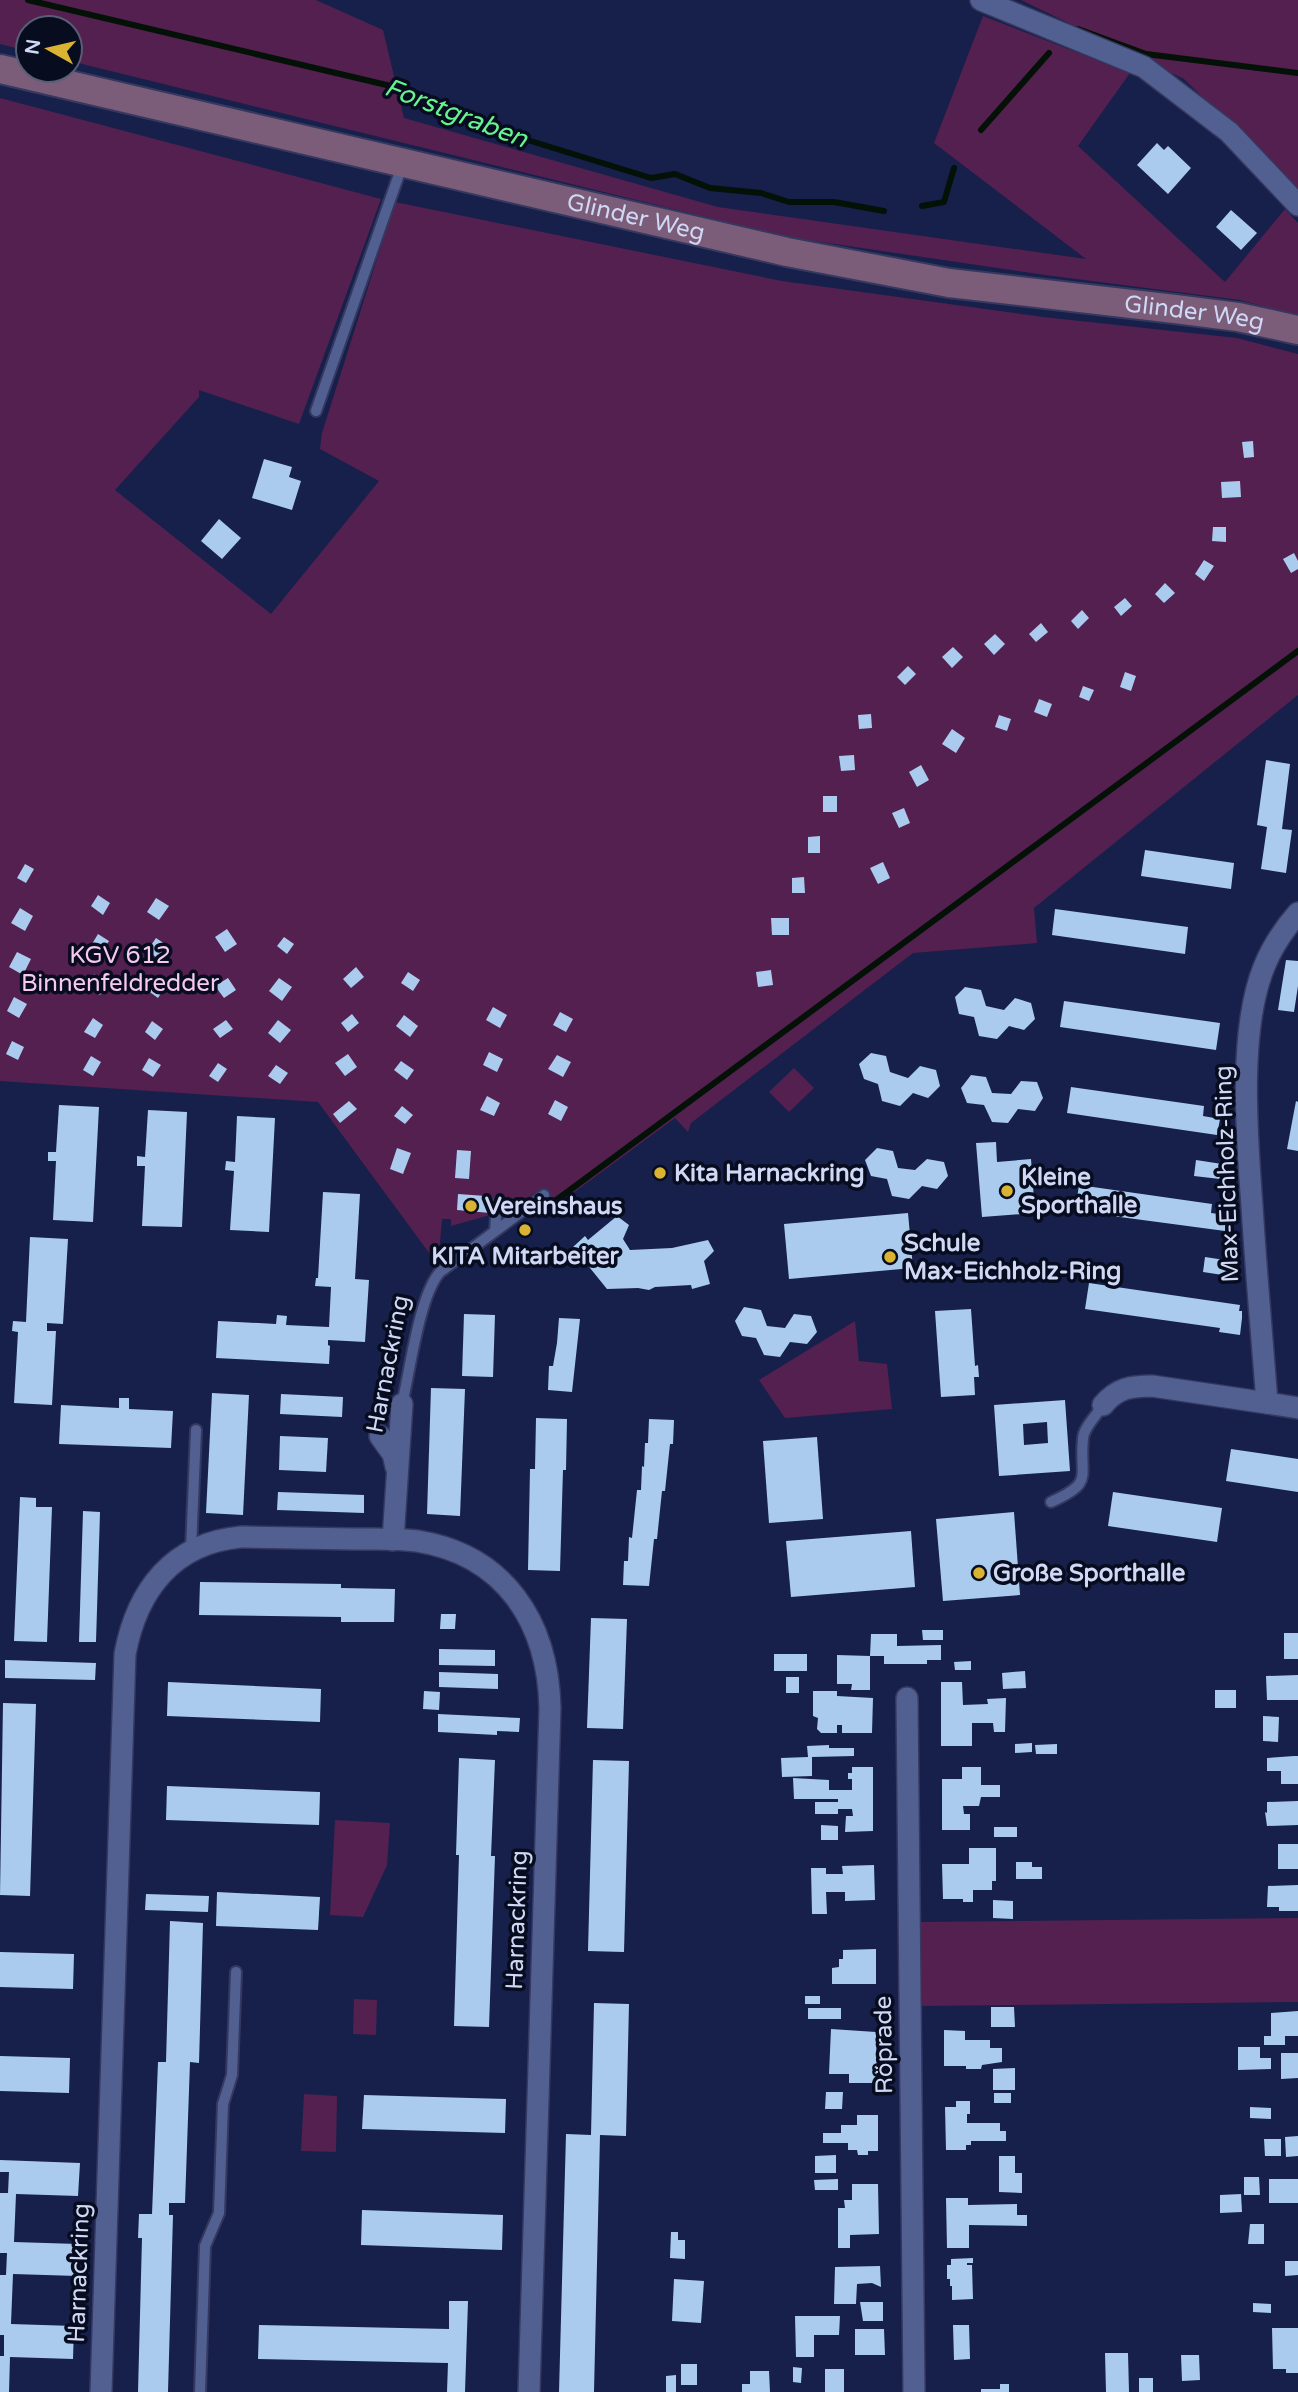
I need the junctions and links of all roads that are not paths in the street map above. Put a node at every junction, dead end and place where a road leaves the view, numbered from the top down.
1 (981, 0) edge
2 (0, 69) edge
3 (402, 163) junction
4 (1298, 205) edge
5 (1288, 328) edge
6 (316, 411) dead end
7 (1298, 913) edge
8 (544, 1195) dead end
9 (496, 1203) dead end
10 (494, 1235) junction
11 (1267, 1403) junction
12 (402, 1405) joint
13 (1103, 1405) joint
14 (1298, 1408) edge
15 (196, 1430) dead end
16 (380, 1436) dead end
17 (397, 1472) junction
18 (1051, 1502) dead end
19 (393, 1540) junction
20 (191, 1550) junction
21 (907, 1698) dead end
22 (236, 1972) dead end
23 (101, 2392) edge
24 (200, 2392) edge
25 (529, 2392) edge
26 (914, 2392) edge

1 - 4 street
2 - 3 main road, Glinder Weg
3 - 5 main road, Glinder Weg
3 - 6 lane
7 - 11 street, Max-Eichholz-Ring
8 - 10 lane, Harnackring
9 - 10 lane
10 - 12 lane, Harnackring
11 - 13 street
11 - 14 street
12 - 17 street, Harnackring
13 - 18 lane
15 - 20 lane
16 - 17 street, Harnackring
17 - 19 street, Harnackring
19 - 20 street, Harnackring
19 - 25 street, Harnackring
20 - 23 street, Harnackring
21 - 26 street, Röprade
22 - 24 lane

